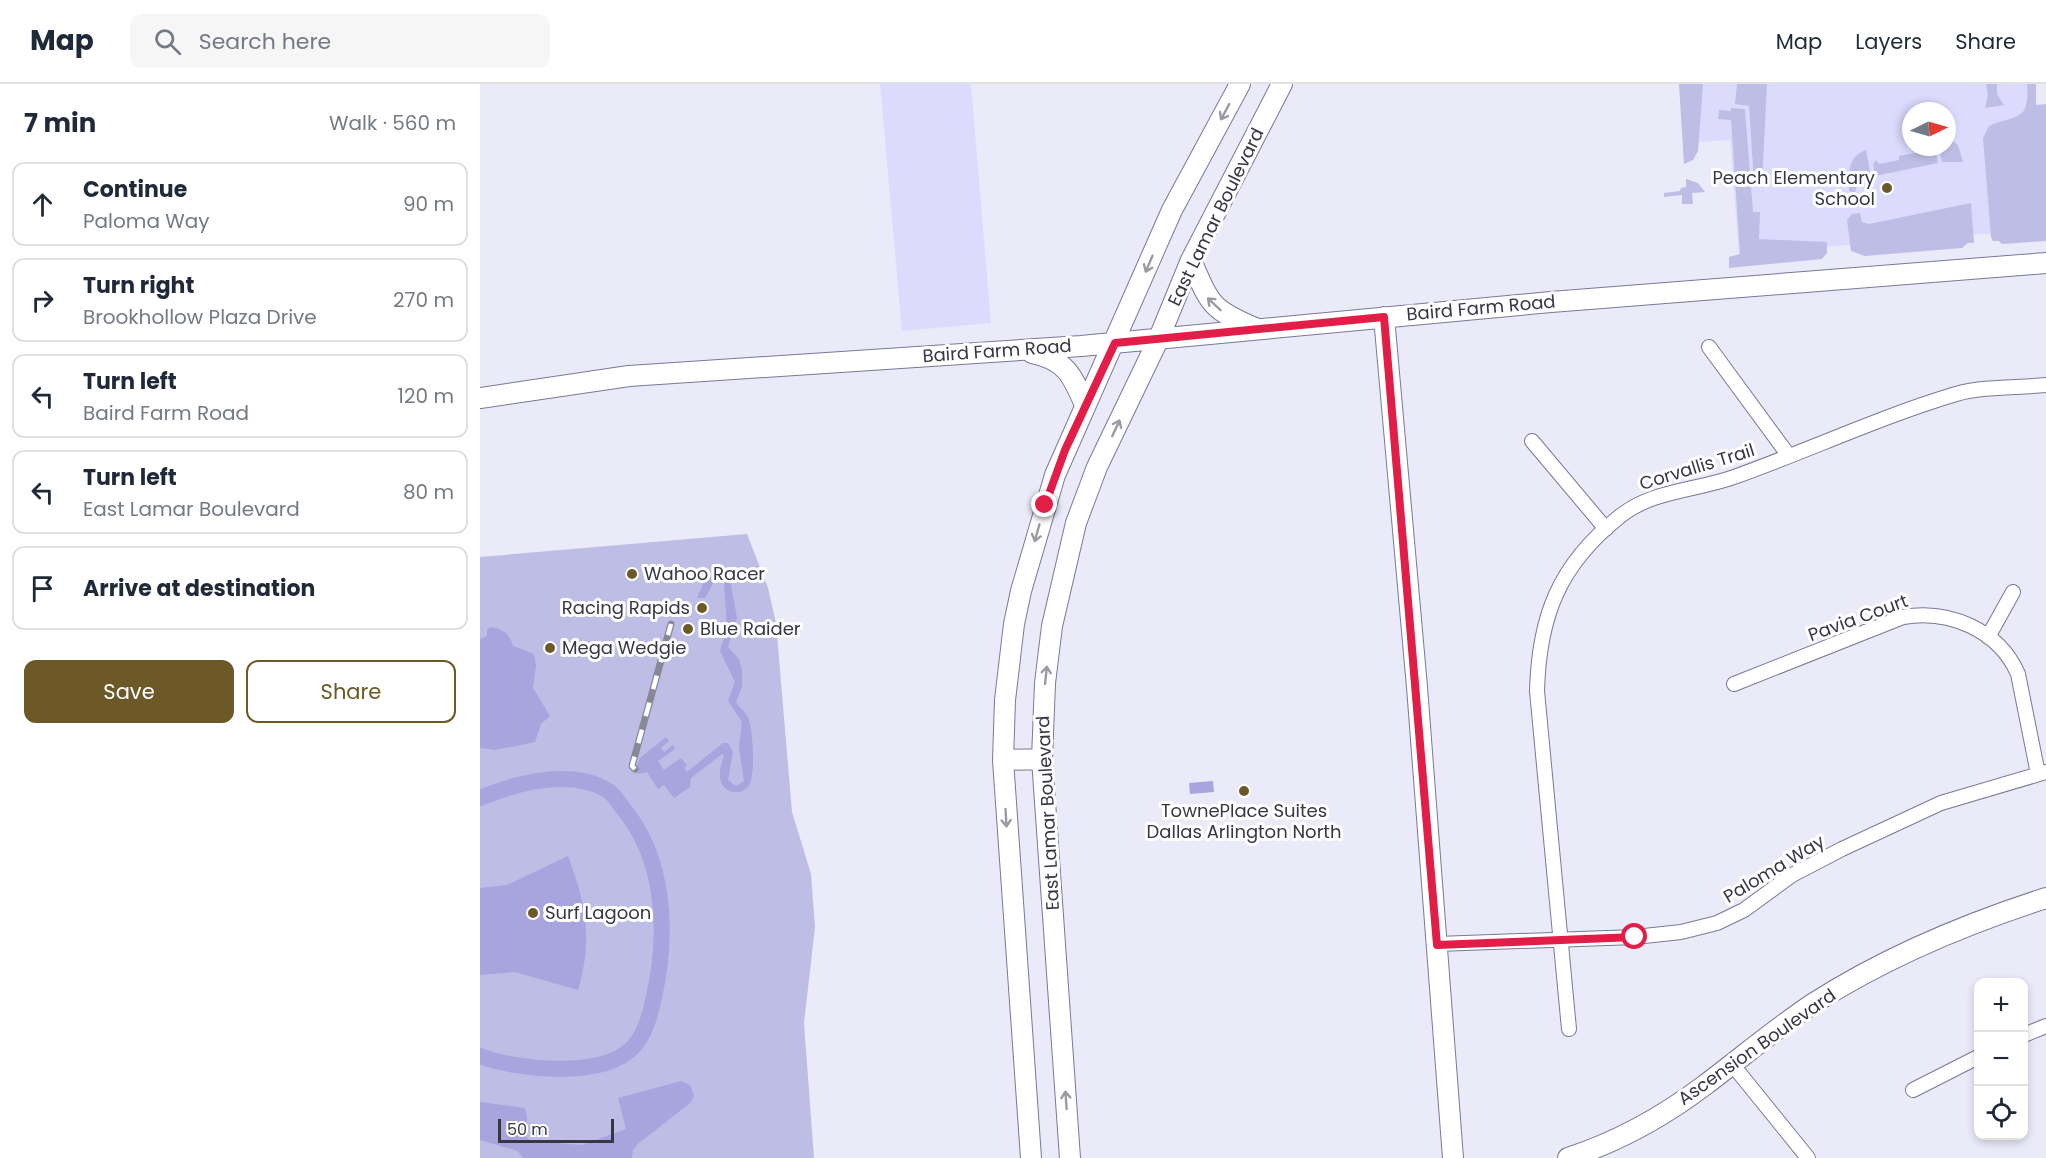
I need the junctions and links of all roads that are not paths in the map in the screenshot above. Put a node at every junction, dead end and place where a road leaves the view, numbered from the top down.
1 (1240, 84) edge
2 (1282, 84) edge
3 (1191, 260) junction
4 (2046, 263) edge
5 (1384, 317) junction
6 (1258, 329) junction
7 (1159, 338) junction
8 (1115, 343) junction
9 (1709, 347) dead end
10 (1017, 350) junction
11 (2046, 385) edge
12 (480, 398) edge
13 (1085, 405) junction
14 (1532, 441) dead end
15 (1789, 456) junction
16 (1606, 529) junction
17 (2013, 592) dead end
18 (1988, 637) junction
19 (1734, 684) dead end
20 (1042, 759) junction
21 (1003, 760) junction
22 (2042, 773) edge
23 (2046, 898) edge
24 (1560, 940) junction
25 (1437, 945) junction
26 (2046, 1026) edge
27 (1569, 1029) dead end
28 (2028, 1033) edge
29 (1974, 1059) edge
30 (1732, 1064) junction
31 (1913, 1090) dead end
32 (1031, 1158) edge
33 (1070, 1158) edge
34 (1453, 1158) edge
35 (1568, 1158) edge
36 (1808, 1158) edge

1 -> 8 street
2 - 3 street, East Lamar Boulevard
6 -> 3 street
3 - 7 street, East Lamar Boulevard
4 - 5 street, Baird Farm Road
5 - 6 street, Baird Farm Road
5 - 25 street
6 - 7 street, Baird Farm Road
7 - 8 street, Baird Farm Road
20 -> 7 street, East Lamar Boulevard
8 - 10 street, Baird Farm Road
8 - 13 street
9 - 15 street
10 - 12 street, Baird Farm Road
10 - 13 street
11 - 15 street, Corvallis Trail
13 -> 21 street
14 - 16 street
15 - 16 street, Corvallis Trail
16 - 24 street, Corvallis Trail
17 - 18 street
18 - 19 street, Pavia Court
18 - 22 street, Pavia Court
20 - 21 street
33 -> 20 street, East Lamar Boulevard
21 -> 32 street
22 - 24 street, Paloma Way
23 - 30 street, Ascension Boulevard
24 - 25 street, Paloma Way
24 - 27 street, Corvallis Trail
25 - 34 street
26 - 28 street
29 - 31 street
30 - 35 street, Ascension Boulevard
30 - 36 street

